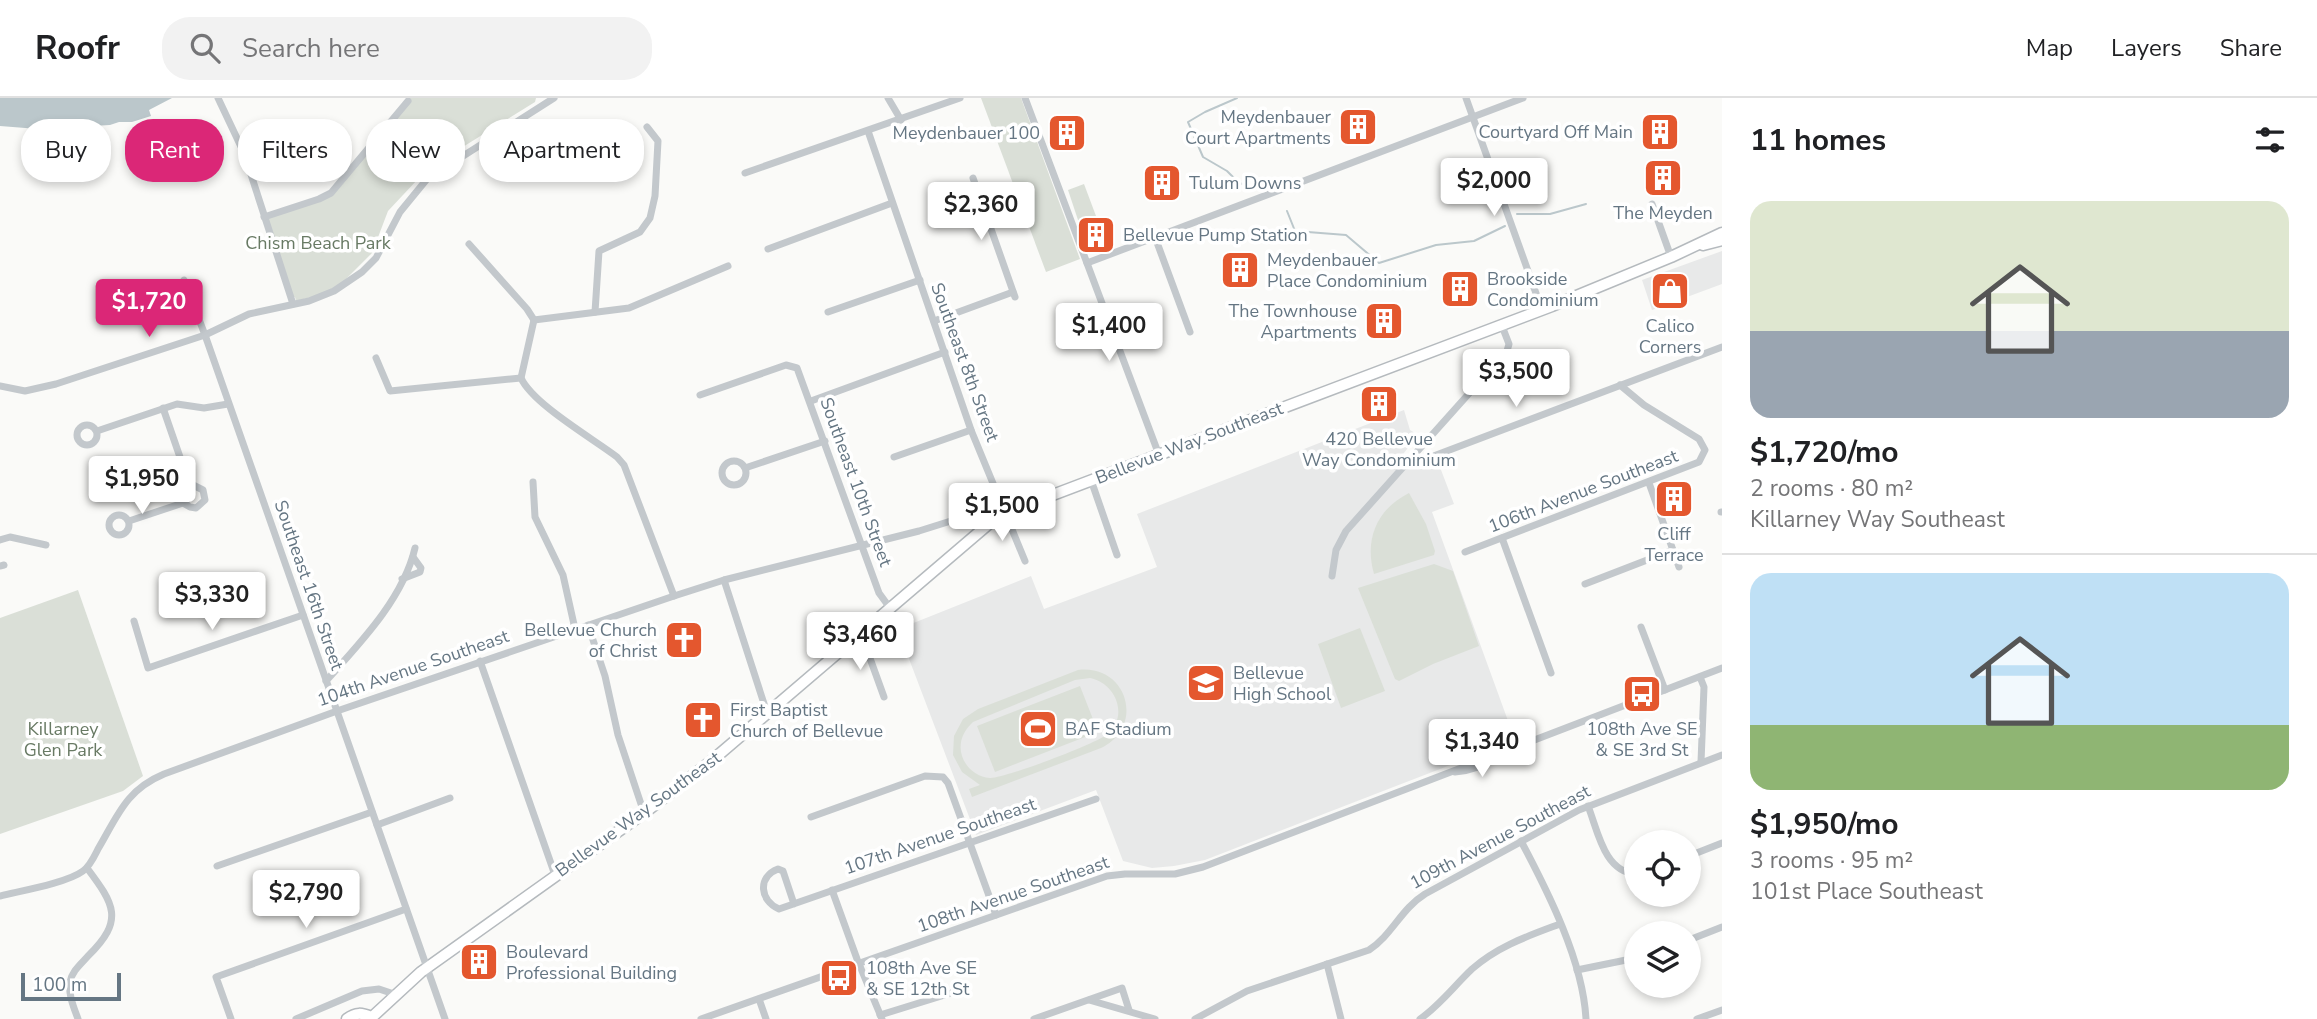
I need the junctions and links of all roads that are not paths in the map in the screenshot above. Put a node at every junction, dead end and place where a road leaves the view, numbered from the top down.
1 (218, 98) edge
2 (554, 98) edge
3 (960, 98) edge
4 (1026, 98) edge
5 (1466, 98) edge
6 (1523, 98) edge
7 (890, 99) edge
8 (408, 101) dead end
9 (544, 101) edge
10 (1473, 117) junction
11 (901, 120) junction
12 (647, 127) dead end
13 (868, 131) junction
14 (745, 173) dead end
15 (973, 178) dead end
16 (892, 203) junction
17 (1651, 204) dead end
18 (264, 217) junction
19 (1722, 233) edge
20 (1155, 237) junction
21 (1722, 240) edge
22 (469, 244) dead end
23 (1700, 244) junction
24 (768, 249) dead end
25 (1671, 257) junction
26 (1087, 263) junction
27 (728, 265) dead end
28 (184, 280) dead end
29 (920, 280) junction
30 (293, 304) junction
31 (1542, 310) junction
32 (595, 312) junction
33 (828, 312) dead end
34 (534, 320) junction
35 (934, 321) junction
36 (1502, 326) junction
37 (1190, 331) dead end
38 (205, 335) junction
39 (1722, 347) edge
40 (944, 352) junction
41 (376, 358) dead end
42 (521, 378) junction
43 (1620, 385) junction
44 (0, 386) edge
45 (700, 394) dead end
46 (811, 401) junction
47 (228, 404) junction
48 (163, 408) junction
49 (971, 430) junction
50 (97, 431) dead end
51 (825, 441) junction
52 (1158, 455) junction
53 (1413, 456) junction
54 (894, 457) dead end
55 (745, 468) dead end
56 (1091, 480) junction
57 (533, 482) dead end
58 (189, 484) junction
59 (1648, 484) junction
60 (183, 503) junction
61 (1006, 513) junction
62 (129, 521) dead end
63 (1502, 538) junction
64 (0, 540) edge
65 (46, 545) dead end
66 (862, 547) junction
67 (1673, 550) junction
68 (1465, 552) dead end
69 (1117, 555) dead end
70 (1025, 561) dead end
71 (1679, 567) dead end
72 (1332, 576) dead end
73 (402, 579) junction
74 (724, 580) junction
75 (1585, 584) dead end
76 (674, 596) junction
77 (890, 608) junction
78 (303, 615) junction
79 (134, 621) dead end
80 (588, 625) junction
81 (1641, 627) dead end
82 (575, 629) junction
83 (856, 636) junction
84 (480, 661) junction
85 (1722, 668) edge
86 (1550, 673) dead end
87 (1700, 677) junction
88 (326, 681) junction
89 (1665, 690) junction
90 (884, 697) dead end
91 (337, 710) junction
92 (767, 713) junction
93 (1722, 755) edge
94 (1701, 762) junction
95 (450, 798) dead end
96 (1096, 799) dead end
97 (1588, 806) junction
98 (372, 812) junction
99 (644, 813) junction
100 (811, 817) dead end
101 (376, 825) junction
102 (970, 841) junction
103 (1521, 841) junction
104 (1722, 843) edge
105 (1701, 851) edge
106 (217, 866) dead end
107 (87, 868) junction
108 (1624, 871) edge
109 (555, 875) junction
110 (832, 891) junction
111 (0, 896) edge
112 (794, 904) junction
113 (406, 909) junction
114 (996, 915) junction
115 (1560, 924) junction
116 (1722, 927) edge
117 (1701, 935) edge
118 (1624, 960) edge
119 (859, 964) junction
120 (1327, 964) junction
121 (428, 967) junction
122 (1577, 970) junction
123 (964, 989) dead end
124 (394, 994) junction
125 (759, 999) junction
126 (1089, 1000) junction
127 (1129, 1010) junction
128 (1722, 1010) edge
129 (881, 1017) edge
130 (370, 1018) edge
131 (78, 1019) edge
132 (231, 1019) edge
133 (296, 1019) edge
134 (347, 1019) edge
135 (445, 1019) edge
136 (701, 1019) edge
137 (766, 1019) edge
138 (1034, 1019) edge
139 (1155, 1019) edge
140 (1195, 1019) edge
141 (1341, 1019) edge
142 (1420, 1019) edge
143 (1586, 1019) edge
144 (1697, 1019) edge

1 - 18 street
2 - 9 street
3 - 11 street
4 - 26 street
5 - 10 street
6 - 10 street
7 - 11 street
8 - 18 street
9 - 30 street
10 - 20 street
10 - 31 street
11 - 13 street
12 - 32 street
13 - 14 street
13 - 16 street, Southeast 8th Street
15 - 35 street
16 - 24 street
16 - 29 street, Southeast 8th Street
17 - 25 street
18 - 30 street
19 - 23 main road, Bellevue Way Southeast
20 - 26 street
20 - 37 street
21 - 23 main road, Bellevue Way Southeast
22 - 34 street
23 - 25 main road, Bellevue Way Southeast
25 - 31 main road, Bellevue Way Southeast
26 - 52 street
27 - 32 street
28 - 38 street, Southeast 16th Street
29 - 33 street
29 - 35 street, Southeast 8th Street
30 - 38 street
31 - 36 main road, Bellevue Way Southeast
32 - 34 street
34 - 42 street
35 - 40 street, Southeast 8th Street
36 - 52 main road, Bellevue Way Southeast
36 - 53 street
38 - 44 street
38 - 47 street, Southeast 16th Street
39 - 43 street
40 - 46 street
40 - 49 street, Southeast 8th Street
41 - 42 street
42 - 76 street
43 - 53 street
43 - 59 street, 106th Avenue Southeast
45 - 46 street, Southeast 10th Street
46 - 51 street, Southeast 10th Street
47 - 48 street
47 - 78 street, Southeast 16th Street
48 - 50 street
48 - 58 street
49 - 54 street
49 - 61 street, Southeast 8th Street
51 - 55 street
51 - 66 street, Southeast 10th Street
52 - 56 main road, Bellevue Way Southeast
53 - 72 street
56 - 61 main road, Bellevue Way Southeast
56 - 69 street
57 - 82 street
58 - 60 street
58 - 60 street
59 - 63 street, 106th Avenue Southeast
59 - 67 street
60 - 62 street
61 - 66 street, 104th Avenue Southeast
61 - 70 street, Southeast 8th Street
61 - 77 main road, Bellevue Way Southeast
63 - 68 street, 106th Avenue Southeast
63 - 86 street
64 - 65 street
66 - 74 street, 104th Avenue Southeast
66 - 77 street, Southeast 10th Street
67 - 71 street
67 - 75 street
73 - 73 street
73 - 88 street
74 - 76 street, 104th Avenue Southeast
74 - 92 street
76 - 80 street, 104th Avenue Southeast
77 - 83 main road, Bellevue Way Southeast
78 - 79 street
78 - 88 street, Southeast 16th Street
80 - 82 street, 104th Avenue Southeast
80 - 99 street
81 - 89 street
82 - 84 street, 104th Avenue Southeast
83 - 90 street
83 - 92 main road, Bellevue Way Southeast
84 - 91 street, 104th Avenue Southeast
84 - 109 street
85 - 87 street, 108th Avenue Southeast
87 - 89 street, 108th Avenue Southeast
87 - 94 street
88 - 91 street, Southeast 16th Street
89 - 114 street, 108th Avenue Southeast
91 - 98 street, Southeast 16th Street
91 - 107 street, 104th Avenue Southeast
92 - 99 main road, Bellevue Way Southeast
93 - 94 street, 109th Avenue Southeast
94 - 97 street, 109th Avenue Southeast
95 - 101 street
96 - 102 street, 107th Avenue Southeast
97 - 103 street, 109th Avenue Southeast
97 - 108 street
98 - 101 street, Southeast 16th Street
98 - 106 street
99 - 109 main road, Bellevue Way Southeast
100 - 102 street
101 - 113 street, Southeast 16th Street
102 - 110 street, 107th Avenue Southeast
102 - 114 street
103 - 115 street
103 - 120 street, 109th Avenue Southeast
104 - 105 street
107 - 111 street
107 - 131 street
109 - 121 main road, Bellevue Way Southeast
110 - 112 street, 107th Avenue Southeast
110 - 119 street
112 - 112 street
113 - 121 street, Southeast 16th Street
113 - 132 street
114 - 119 street, 108th Avenue Southeast
115 - 122 street
115 - 142 street
116 - 117 street
118 - 122 street
119 - 125 street, 108th Avenue Southeast
119 - 129 street
120 - 140 street, 109th Avenue Southeast
120 - 141 street
121 - 124 main road, Bellevue Way Southeast
121 - 135 street, Southeast 16th Street
122 - 143 street
123 - 129 street
124 - 130 main road, Bellevue Way Southeast
124 - 133 street
125 - 136 street, 108th Avenue Southeast
125 - 137 street
126 - 127 street
126 - 127 street
126 - 138 street
127 - 139 street
128 - 144 street
130 - 134 main road

